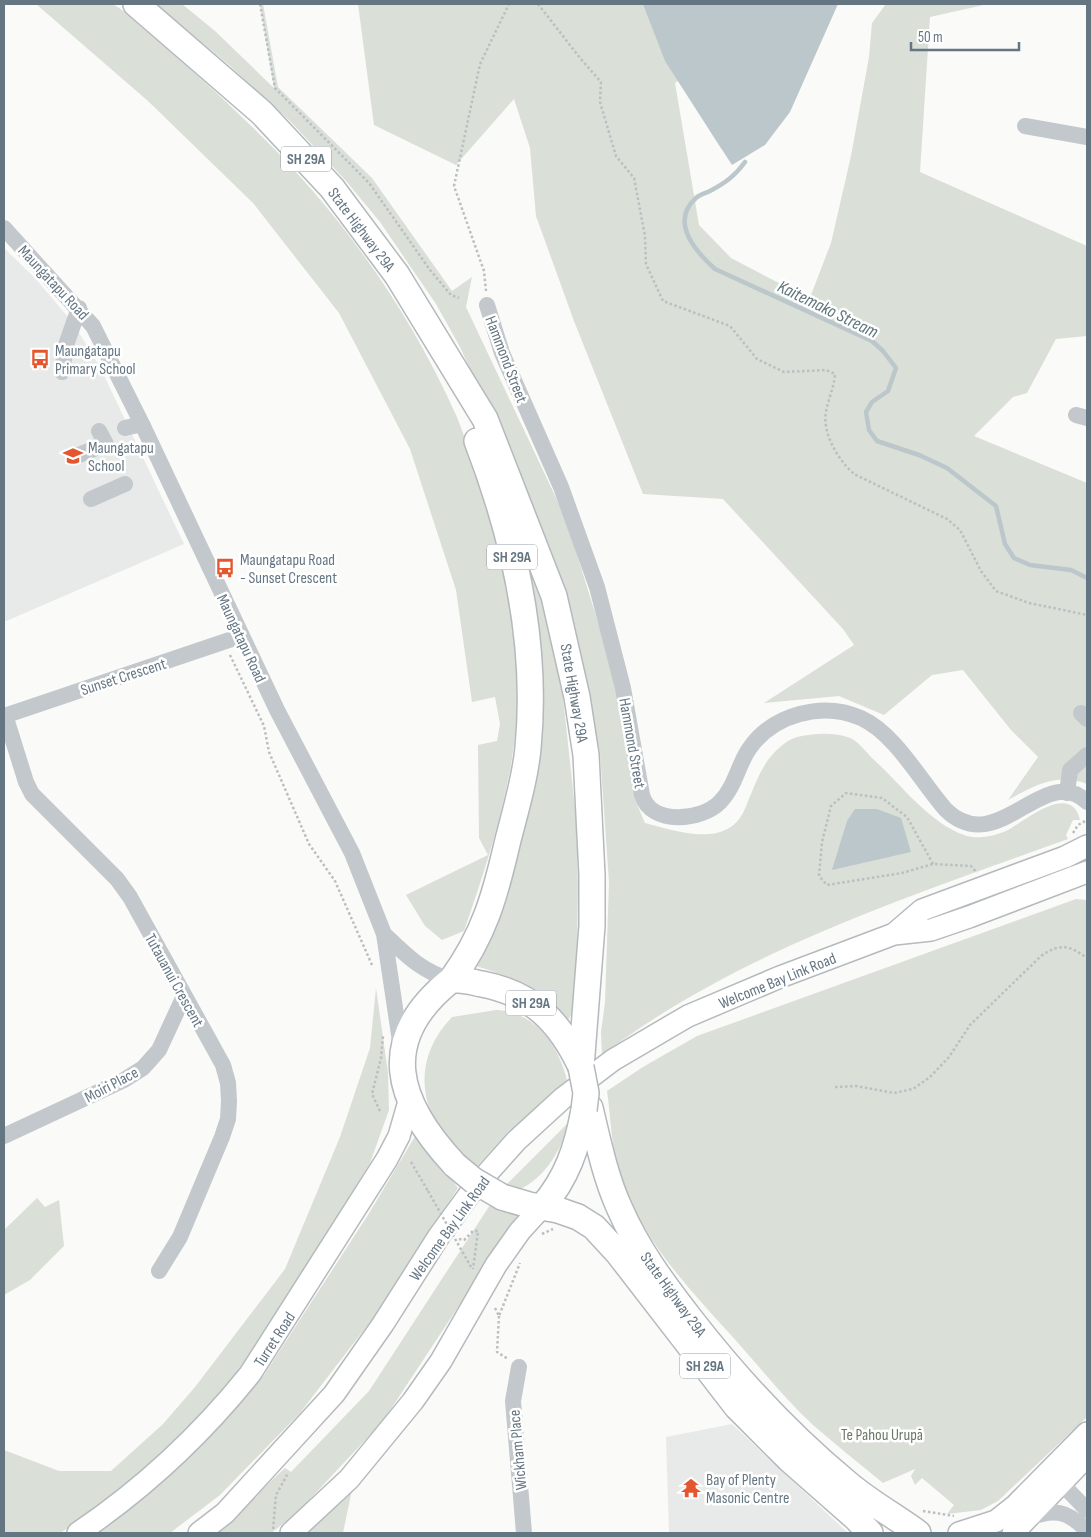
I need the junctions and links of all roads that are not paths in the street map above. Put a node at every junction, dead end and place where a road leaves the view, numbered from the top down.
1 (136, 4) edge
2 (1025, 126) dead end
3 (1087, 137) edge
4 (4, 228) edge
5 (487, 306) road end
6 (79, 308) junction
7 (440, 345) junction
8 (62, 372) dead end
9 (142, 424) junction
10 (125, 428) dead end
11 (99, 431) dead end
12 (74, 457) dead end
13 (125, 484) dead end
14 (91, 499) dead end
15 (241, 636) junction
16 (4, 715) edge
17 (1087, 755) edge
18 (1067, 793) junction
19 (1087, 802) edge
20 (1079, 841) edge
21 (1087, 872) edge
22 (384, 934) junction
23 (894, 934) junction
24 (452, 979) junction
25 (184, 996) junction
26 (402, 1058) junction
27 (581, 1067) junction
28 (410, 1098) junction
29 (587, 1104) junction
30 (4, 1136) edge
31 (542, 1207) junction
32 (159, 1272) dead end
33 (519, 1367) dead end
34 (1087, 1433) edge
35 (1087, 1456) edge
36 (1038, 1484) junction
37 (1061, 1484) junction
38 (1087, 1510) edge
39 (960, 1525) edge
40 (1020, 1526) edge
41 (919, 1528) edge
42 (1087, 1531) edge
43 (78, 1533) edge
44 (199, 1533) edge
45 (291, 1533) edge
46 (524, 1533) edge
47 (870, 1533) edge

1 - 7 highway, State Highway 29A / SH 29A
2 - 3 street
4 - 6 street, Maungatapu Road
5 - 18 street, Hammond Street
6 - 8 street
6 - 9 street, Maungatapu Road
7 - 24 highway, State Highway 29A / SH 29A
7 - 27 highway, State Highway 29A / SH 29A
9 - 10 street
9 - 15 street, Maungatapu Road
11 - 12 street
13 - 14 street
15 - 16 street, Sunset Crescent
15 - 22 street, Maungatapu Road
16 - 25 street, Tutauanui Crescent
17 - 18 street
18 - 19 street
20 - 23 main road, Welcome Bay Link Road
21 - 23 main road, Welcome Bay Link Road
22 - 24 street, Maungatapu Road
22 - 26 street, Maungatapu Road
23 - 44 main road, Welcome Bay Link Road
24 - 26 highway, SH 29A
24 - 27 highway, SH 29A
25 - 30 street, Moiri Place
25 - 32 street, Tutauanui Crescent
26 - 28 highway, SH 29A
27 - 29 highway, SH 29A, bridge
28 - 31 highway, SH 29A, bridge
28 - 43 main road, Turret Road
29 - 31 highway, SH 29A
29 - 41 highway, State Highway 29A / SH 29A
31 - 45 main road
31 - 47 highway, State Highway 29A / SH 29A
33 - 46 street, Wickham Place
34 - 36 main road
35 - 37 main road
36 - 37 street
36 - 39 main road
37 - 38 street
37 - 40 main road
40 - 42 street

